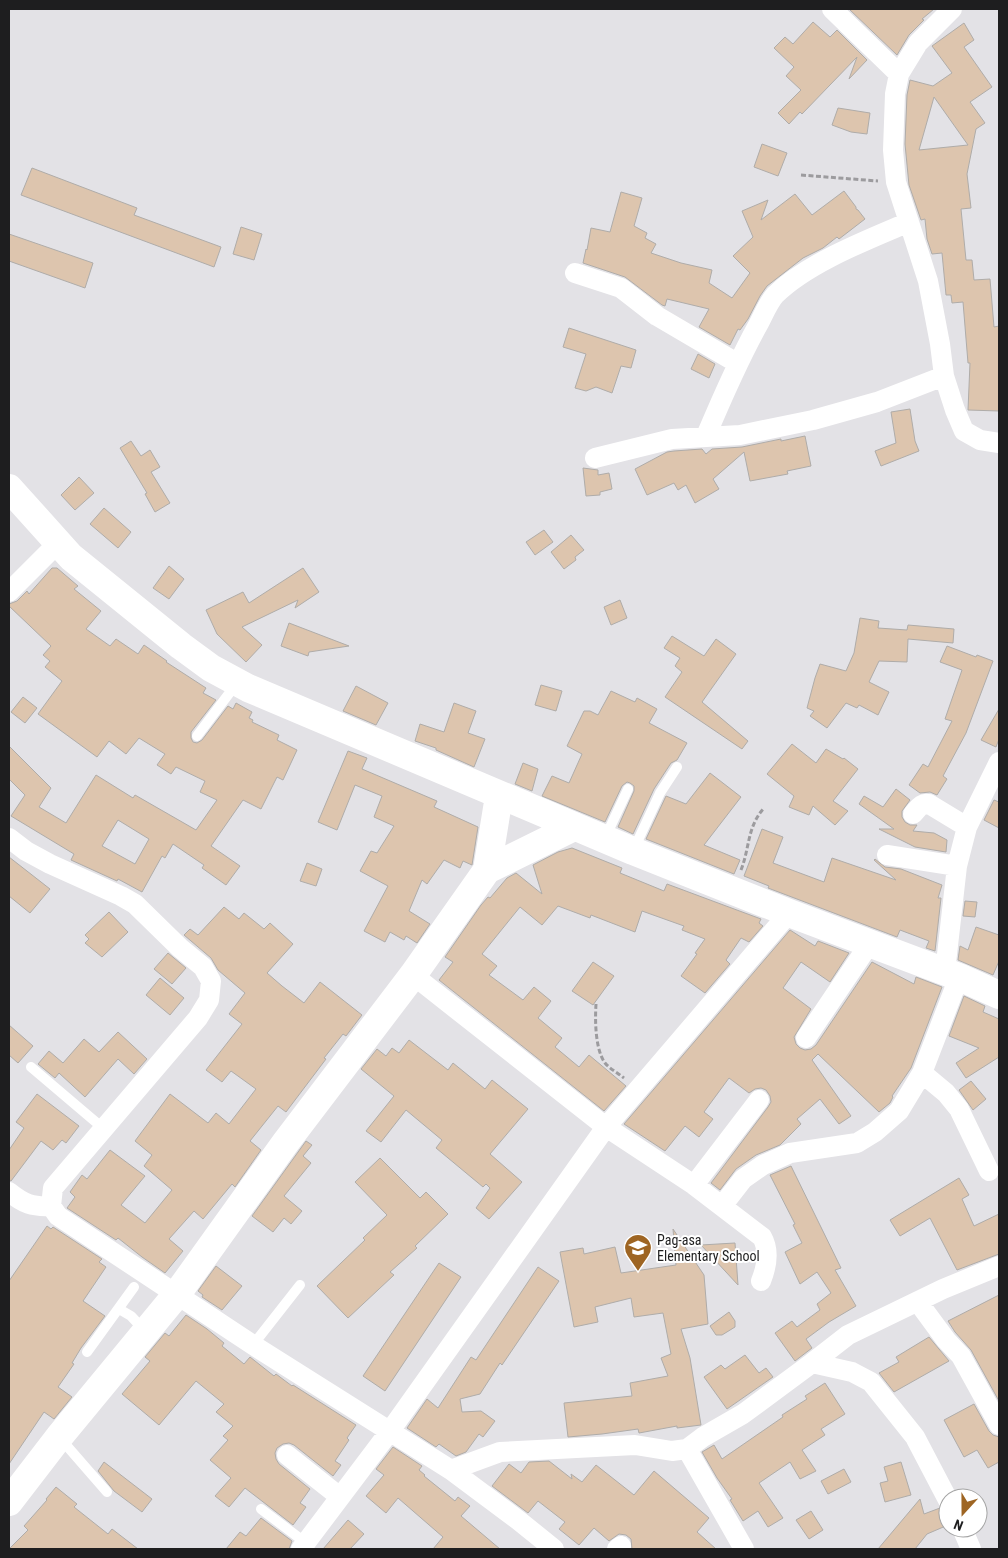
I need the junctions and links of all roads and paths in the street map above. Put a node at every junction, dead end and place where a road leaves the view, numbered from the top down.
1 (832, 9) edge
2 (952, 9) edge
3 (899, 74) junction
4 (801, 175) dead end
5 (896, 182) junction
6 (908, 222) junction
7 (575, 273) dead end
8 (737, 363) junction
9 (944, 376) junction
10 (706, 436) junction
11 (999, 443) edge
12 (595, 458) dead end
13 (9, 488) edge
14 (57, 544) junction
15 (9, 592) edge
16 (237, 682) junction
17 (197, 736) dead end
18 (999, 762) edge
19 (677, 767) dead end
20 (628, 789) dead end
21 (499, 796) junction
22 (764, 808) dead end
23 (913, 814) dead end
24 (574, 827) junction
25 (967, 827) junction
26 (9, 838) edge
27 (604, 839) junction
28 (633, 852) junction
29 (887, 855) dead end
30 (957, 866) junction
31 (487, 870) junction
32 (732, 891) junction
33 (789, 913) junction
34 (870, 943) junction
35 (952, 974) junction
36 (414, 976) junction
37 (999, 995) edge
38 (596, 1004) dead end
39 (806, 1038) dead end
40 (31, 1067) dead end
41 (922, 1073) junction
42 (637, 1090) junction
43 (759, 1100) dead end
44 (606, 1127) junction
45 (104, 1129) junction
46 (989, 1171) dead end
47 (694, 1185) junction
48 (9, 1192) edge
49 (51, 1206) junction
50 (722, 1206) junction
51 (999, 1266) edge
52 (761, 1281) dead end
53 (300, 1285) dead end
54 (134, 1287) dead end
55 (177, 1294) junction
56 (918, 1302) junction
57 (119, 1309) junction
58 (146, 1331) junction
59 (253, 1345) junction
60 (87, 1352) dead end
61 (812, 1363) junction
62 (999, 1425) edge
63 (390, 1432) junction
64 (59, 1437) junction
65 (688, 1449) junction
66 (287, 1455) dead end
67 (451, 1470) junction
68 (942, 1488) edge
69 (107, 1492) dead end
70 (340, 1497) junction
71 (9, 1501) edge
72 (261, 1509) dead end
73 (303, 1546) edge
74 (554, 1549) edge
75 (744, 1549) edge

1 - 3 street
2 - 3 street
3 - 5 street
4 - 5 path
5 - 6 street
6 - 8 street
6 - 9 street
7 - 8 street
8 - 10 street
9 - 10 street
9 - 11 street
10 - 12 street
13 - 14 street
14 - 15 street
14 - 16 street
16 - 17 lane
16 - 21 street
18 - 25 street
19 - 28 lane
20 - 27 lane
21 - 24 street
21 - 31 street
22 - 32 path
23 - 25 street
24 - 27 street
24 - 31 street
25 - 30 street
26 - 45 street
27 - 28 street
28 - 32 street
29 - 30 street
30 - 35 street
31 - 36 street
32 - 33 street
33 - 34 street
33 - 42 street
34 - 35 street
34 - 39 street
35 - 37 street
35 - 41 street
36 - 44 street
36 - 55 street
38 - 42 path
40 - 45 lane
41 - 46 street
41 - 50 street
42 - 44 street
43 - 47 street
44 - 47 street
44 - 63 street
45 - 49 street
47 - 50 street
48 - 49 street
49 - 55 street
50 - 52 street
51 - 56 street
53 - 59 lane
54 - 57 lane
55 - 58 street
55 - 59 street
56 - 61 street
56 - 62 street
57 - 58 lane
57 - 60 lane
58 - 64 street
59 - 63 street
61 - 65 street
61 - 68 street
63 - 67 street
63 - 70 street
64 - 69 lane
64 - 71 street
65 - 67 street
65 - 75 street
66 - 70 street
67 - 74 street
70 - 73 street
72 - 73 lane

